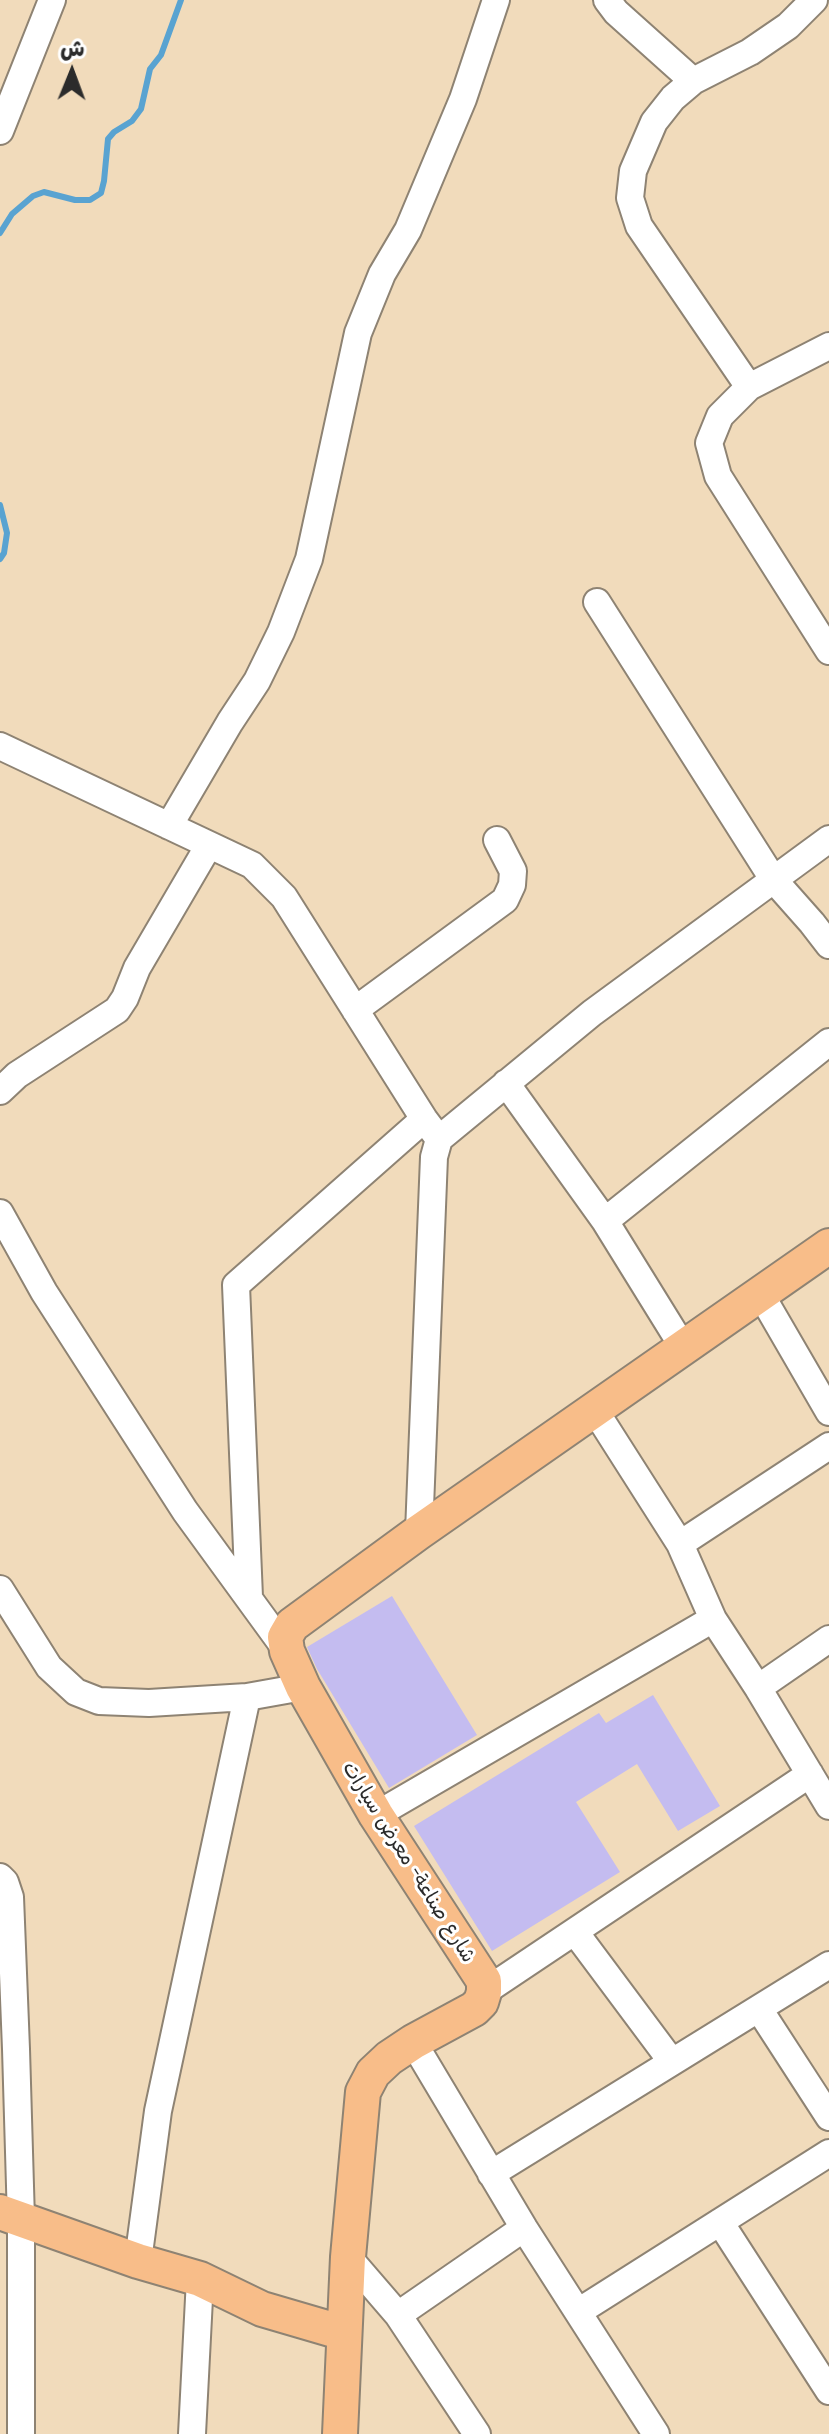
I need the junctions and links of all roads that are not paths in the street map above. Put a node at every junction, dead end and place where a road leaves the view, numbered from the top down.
1 (52, 0) edge
2 (496, 0) edge
3 (607, 0) edge
4 (814, 0) edge
5 (10, 78) edge
6 (693, 81) junction
7 (0, 131) edge
8 (829, 346) edge
9 (749, 387) junction
10 (597, 602) dead end
11 (829, 651) edge
12 (0, 746) edge
13 (169, 826) junction
14 (829, 839) edge
15 (497, 840) dead end
16 (209, 845) junction
17 (773, 879) junction
18 (829, 945) edge
19 (355, 1010) junction
20 (829, 1042) edge
21 (506, 1083) junction
22 (0, 1091) edge
23 (431, 1129) junction
24 (0, 1213) edge
25 (605, 1221) junction
26 (829, 1246) edge
27 (760, 1293) junction
28 (683, 1347) junction
29 (594, 1409) junction
30 (829, 1412) edge
31 (829, 1446) edge
32 (419, 1532) junction
33 (680, 1544) junction
34 (0, 1589) edge
35 (249, 1597) junction
36 (713, 1619) junction
37 (290, 1638) junction
38 (829, 1639) edge
39 (303, 1687) junction
40 (758, 1688) junction
41 (247, 1697) junction
42 (810, 1774) junction
43 (829, 1806) edge
44 (376, 1815) junction
45 (0, 1877) edge
46 (575, 1932) junction
47 (829, 1965) edge
48 (484, 1992) junction
49 (759, 2009) junction
50 (413, 2042) junction
51 (8, 2046) edge
52 (672, 2062) junction
53 (829, 2117) edge
54 (829, 2153) edge
55 (491, 2174) junction
56 (10, 2216) edge
57 (720, 2222) junction
58 (524, 2228) junction
59 (348, 2257) junction
60 (138, 2261) junction
61 (200, 2279) junction
62 (578, 2312) junction
63 (398, 2315) junction
64 (344, 2333) junction
65 (11, 2372) edge
66 (828, 2389) edge
67 (471, 2432) edge
68 (21, 2434) edge
69 (192, 2434) edge
70 (340, 2434) edge
71 (656, 2434) edge

1 - 5 street
2 - 13 street
3 - 6 street
4 - 6 street
5 - 7 street
6 - 9 street
8 - 9 street
9 - 11 street
10 - 17 street
12 - 13 street
13 - 16 street
14 - 17 street
15 - 19 street
16 - 19 street
16 - 22 street
17 - 18 street
17 - 21 street
19 - 23 street
20 - 25 street
21 - 23 street
21 - 25 street
23 - 32 street
23 - 35 street
24 - 35 street
25 - 28 street
26 - 27 main road
27 - 28 main road
27 - 30 street
28 - 29 main road
29 - 32 main road
29 - 33 street
31 - 33 street
32 - 37 main road
33 - 36 street
34 - 41 street
35 - 37 street
36 - 40 street
36 - 44 street
37 - 39 main road, شارع صناعة- معرض سيارات
38 - 40 street
39 - 41 street
39 - 44 main road, شارع صناعة- معرض سيارات
40 - 42 street
41 - 60 street
42 - 43 street
42 - 46 street
44 - 48 main road, شارع صناعة- معرض سيارات
45 - 51 street
46 - 48 street
46 - 52 street
47 - 49 street
48 - 50 main road
49 - 52 street
49 - 53 street
50 - 55 street
50 - 59 main road
51 - 56 street
52 - 55 street
54 - 57 street
55 - 58 street
56 - 60 main road
56 - 65 street
57 - 62 street
57 - 66 street
58 - 62 street
58 - 63 street
59 - 63 street
59 - 64 main road
60 - 61 main road
61 - 64 main road
61 - 69 street
62 - 71 street
63 - 67 street
64 - 70 main road
65 - 68 street

